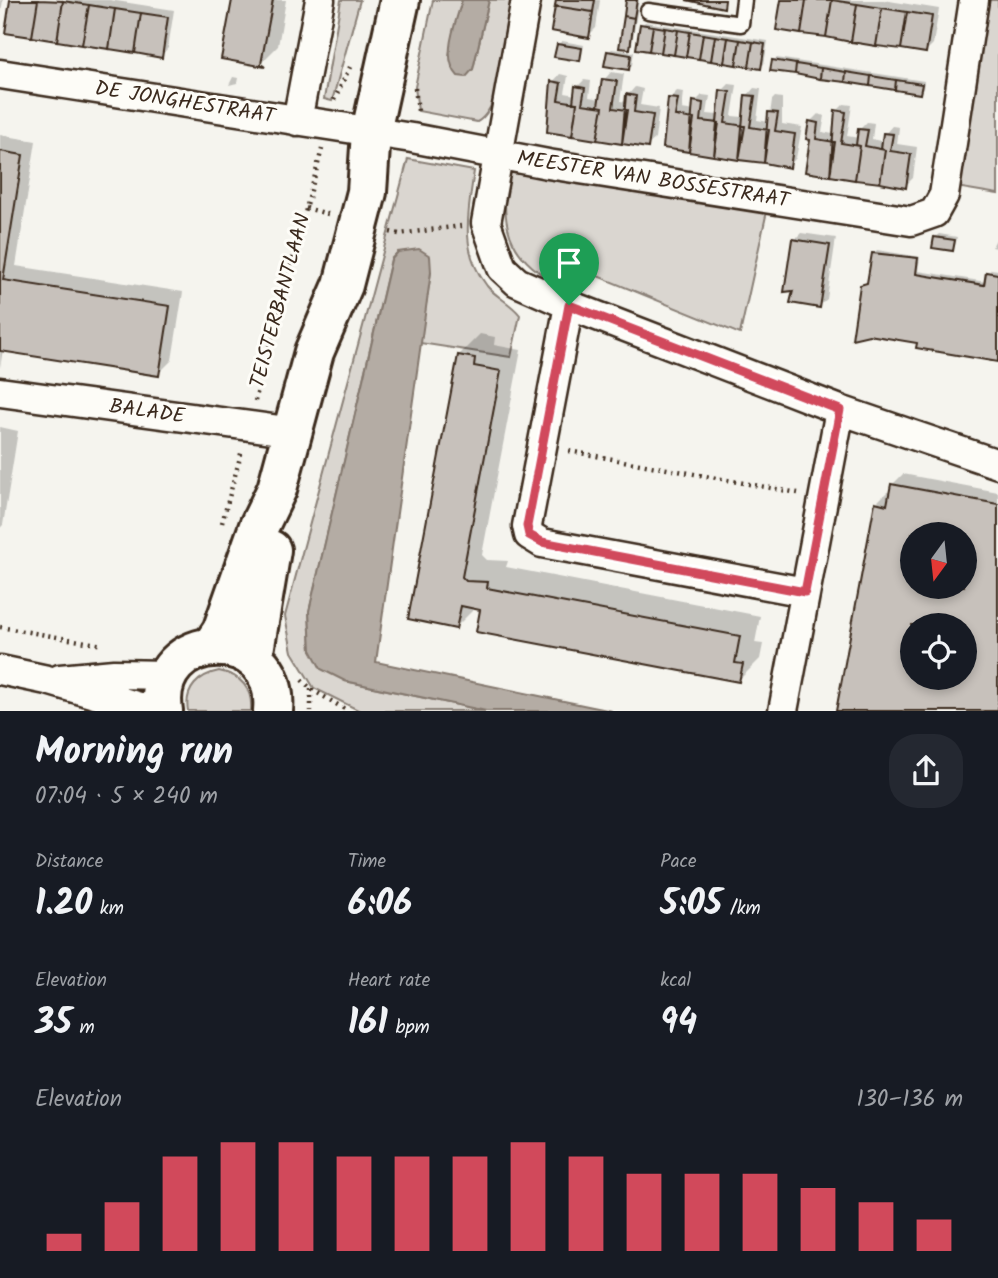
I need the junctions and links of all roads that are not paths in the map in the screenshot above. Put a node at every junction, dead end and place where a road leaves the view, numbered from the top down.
1 (320, 0) edge
2 (400, 0) edge
3 (526, 0) edge
4 (744, 0) edge
5 (974, 0) edge
6 (648, 11) dead end
7 (0, 74) edge
8 (297, 121) junction
9 (371, 132) junction
10 (497, 154) junction
11 (569, 305) junction
12 (0, 392) edge
13 (840, 410) junction
14 (294, 432) junction
15 (998, 464) edge
16 (277, 489) junction
17 (805, 592) junction
18 (212, 646) junction
19 (253, 657) junction
20 (0, 670) edge
21 (47, 680) junction
22 (166, 693) edge
23 (289, 703) edge
24 (153, 711) edge
25 (783, 711) edge

1 - 8 street
2 - 9 main road, TEISTERBANTLAAN
3 - 10 street
4 - 6 lane
5 - 10 street, MEESTER VAN BOSSESTRAAT
7 - 8 street, DE JONGHESTRAAT
8 - 9 street, DE JONGHESTRAAT
9 - 10 street, MEESTER VAN BOSSESTRAAT
9 - 14 main road, TEISTERBANTLAAN
10 - 11 street
11 - 13 street
11 - 17 street
12 - 14 street, BALADE
13 - 15 street
13 - 17 street
14 - 16 main road, TEISTERBANTLAAN
16 - 18 main road, TEISTERBANTLAAN
16 - 19 main road, TEISTERBANTLAAN
17 - 25 street
18 - 19 main road
18 - 22 main road
19 - 23 main road
20 - 21 street
21 - 22 street
21 - 24 street

